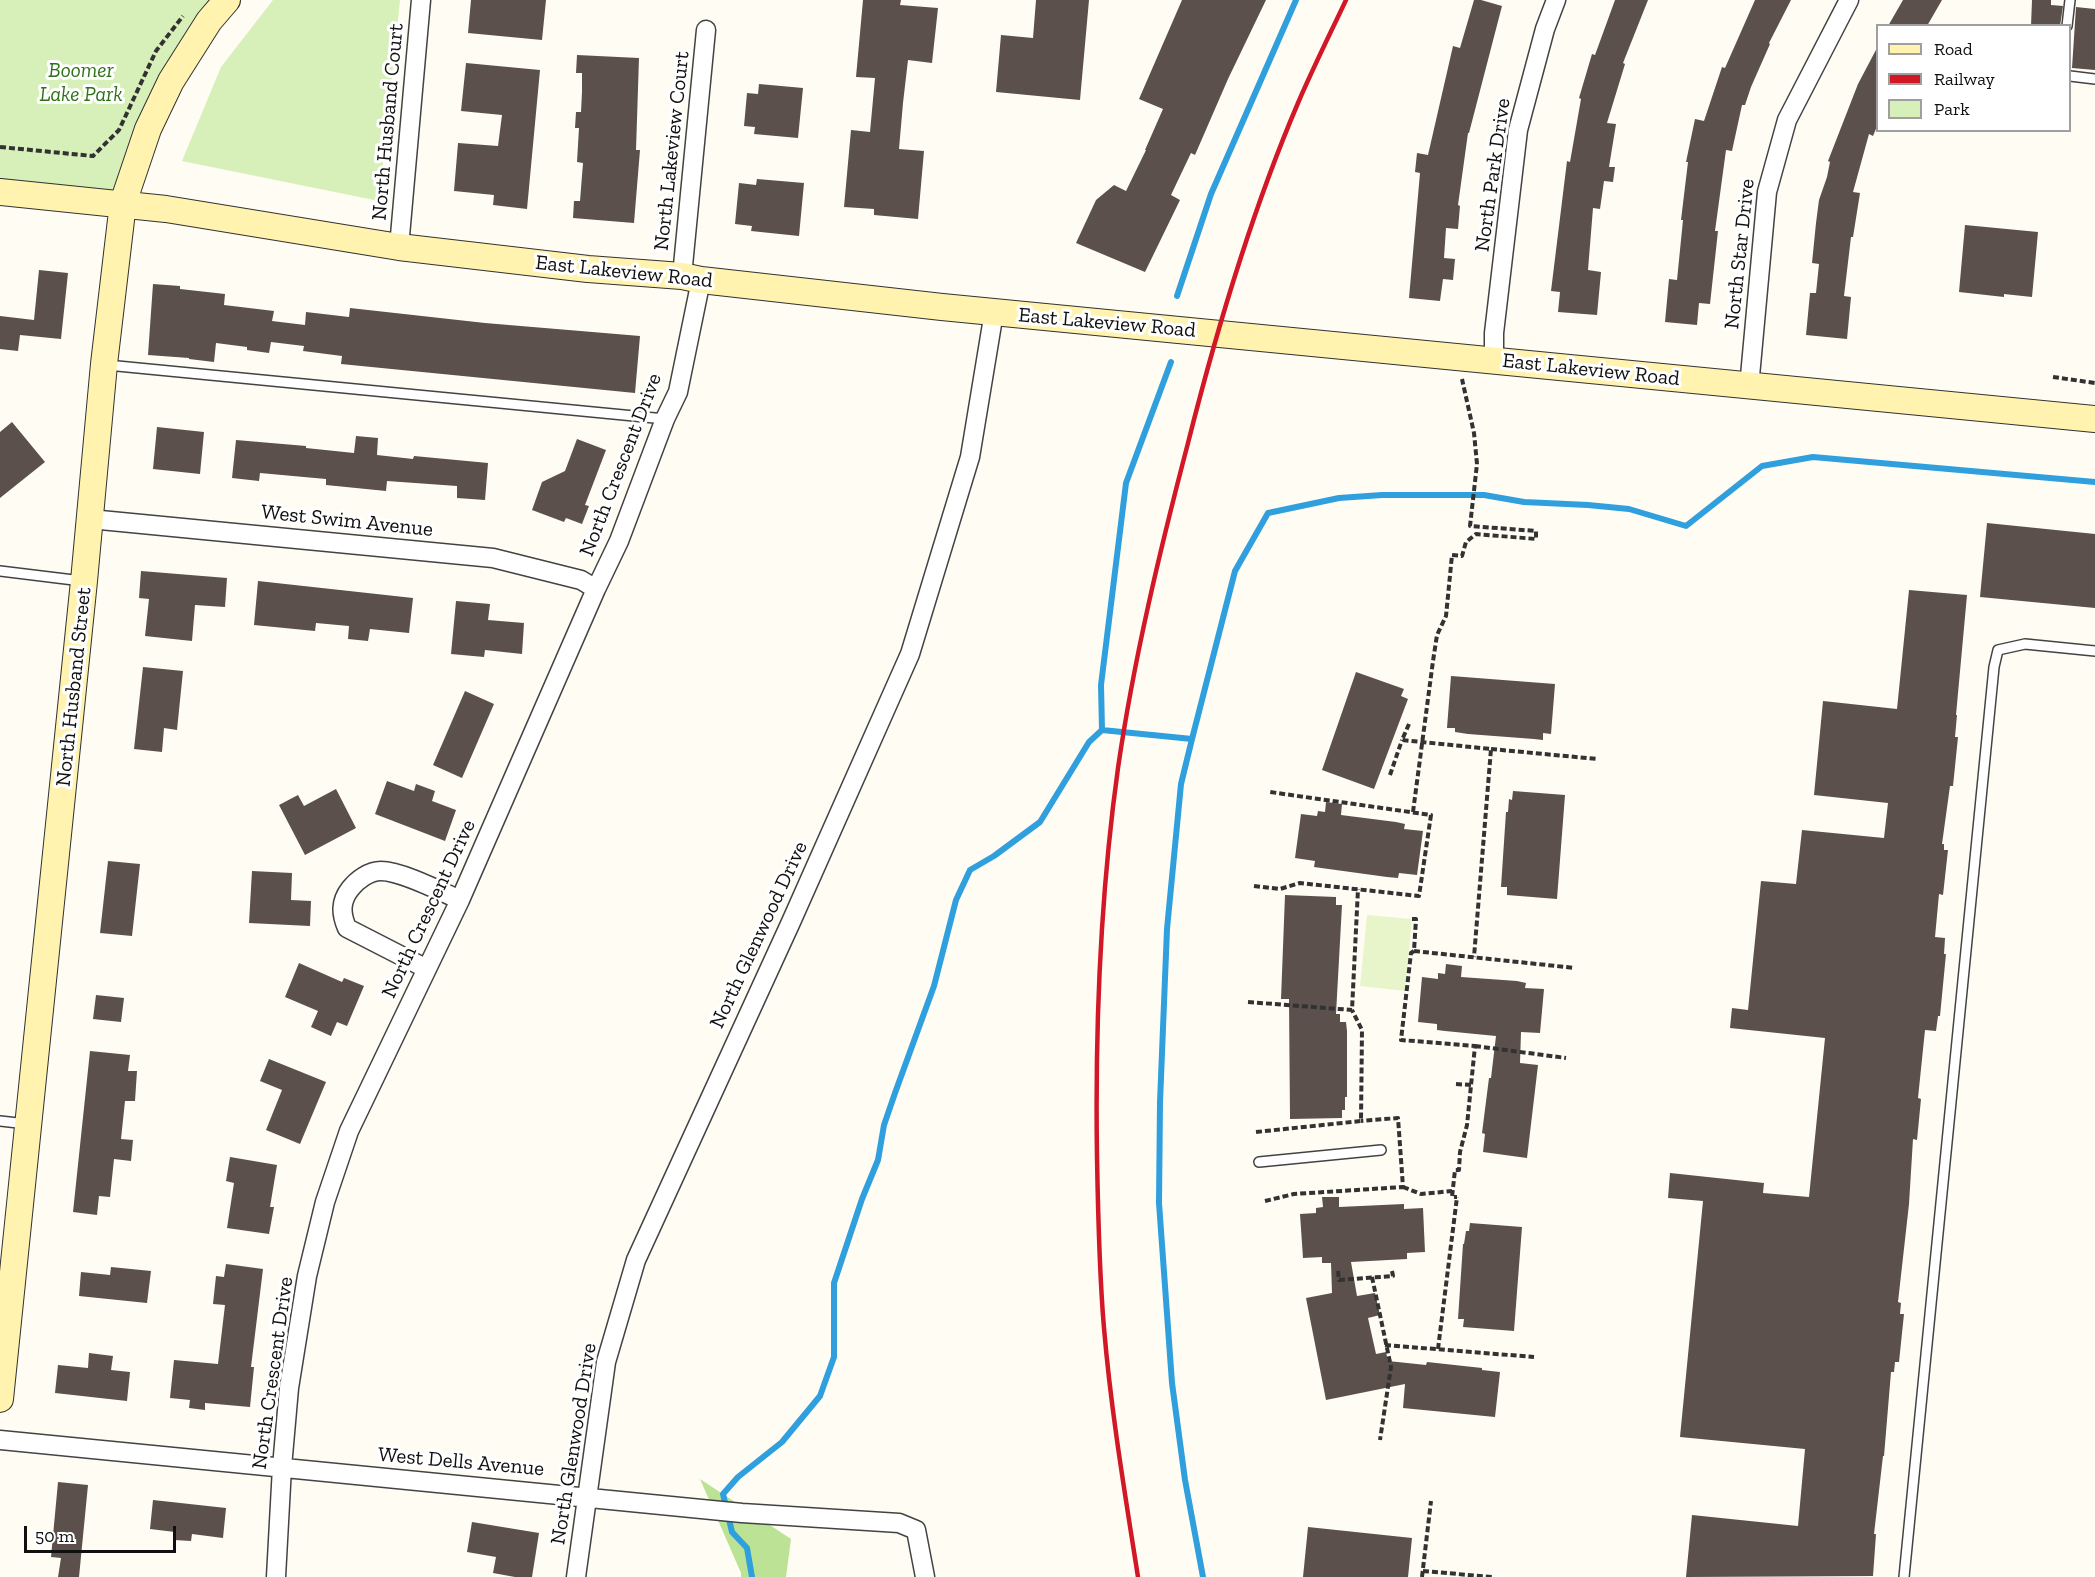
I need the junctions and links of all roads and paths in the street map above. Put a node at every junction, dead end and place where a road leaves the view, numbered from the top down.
1 (227, 0) edge
2 (421, 0) edge
3 (1556, 0) edge
4 (1849, 0) edge
5 (2070, 0) edge
6 (185, 14) dead end
7 (2067, 24) edge
8 (706, 30) dead end
9 (2071, 76) edge
10 (2095, 79) edge
11 (0, 147) edge
12 (0, 192) edge
13 (123, 203) junction
14 (399, 247) junction
15 (692, 278) junction
16 (994, 312) junction
17 (1459, 356) junction
18 (1494, 360) junction
19 (104, 364) junction
20 (2052, 377) dead end
21 (2095, 383) edge
22 (1749, 387) junction
23 (665, 419) junction
24 (2095, 419) edge
25 (90, 519) junction
26 (0, 571) edge
27 (84, 581) junction
28 (596, 589) junction
29 (2095, 651) edge
30 (1409, 724) dead end
31 (1402, 740) junction
32 (1422, 742) junction
33 (1491, 750) junction
34 (1598, 759) dead end
35 (1390, 775) dead end
36 (1270, 792) dead end
37 (1413, 812) junction
38 (1254, 886) dead end
39 (1358, 889) junction
40 (460, 900) junction
41 (1412, 920) dead end
42 (1414, 951) junction
43 (1474, 957) junction
44 (1575, 968) dead end
45 (427, 969) junction
46 (1248, 1002) dead end
47 (1352, 1010) junction
48 (1475, 1046) junction
49 (1566, 1058) dead end
50 (1456, 1084) dead end
51 (1471, 1085) junction
52 (0, 1121) edge
53 (1361, 1121) junction
54 (30, 1124) junction
55 (1256, 1132) dead end
56 (1381, 1150) dead end
57 (1258, 1162) dead end
58 (1403, 1187) junction
59 (1452, 1191) junction
60 (1264, 1201) dead end
61 (1338, 1271) dead end
62 (1392, 1271) dead end
63 (1372, 1277) junction
64 (1385, 1345) junction
65 (1438, 1349) junction
66 (1534, 1357) dead end
67 (0, 1399) edge
68 (0, 1440) edge
69 (1380, 1440) dead end
70 (282, 1467) junction
71 (587, 1497) junction
72 (1431, 1501) dead end
73 (1423, 1571) junction
74 (276, 1577) edge
75 (576, 1577) edge
76 (925, 1577) edge
77 (1422, 1577) edge
78 (1492, 1577) edge
79 (1904, 1577) edge

1 - 13 main road, North Husband Street
2 - 14 street, North Husband Court
3 - 18 street, North Park Drive
4 - 22 street, North Star Drive
5 - 7 lane
6 - 11 path
8 - 15 street, North Lakeview Court
9 - 10 lane
12 - 13 main road, East Lakeview Road
13 - 14 main road, East Lakeview Road
13 - 19 main road, North Husband Street
14 - 15 main road, East Lakeview Road
15 - 16 main road, East Lakeview Road
15 - 23 street, North Crescent Drive
16 - 17 main road, East Lakeview Road
16 - 71 street, North Glenwood Drive
17 - 18 main road, East Lakeview Road
17 - 32 path
18 - 22 main road, East Lakeview Road
19 - 23 lane
19 - 25 main road, North Husband Street
20 - 21 path
22 - 24 main road, East Lakeview Road
23 - 28 street, North Crescent Drive
25 - 27 main road, North Husband Street
25 - 28 street, West Swim Avenue
26 - 27 lane
27 - 54 main road, North Husband Street
28 - 40 street, North Crescent Drive
29 - 79 lane
30 - 31 path
31 - 32 path
31 - 35 path
32 - 33 path
32 - 37 path
33 - 34 path
33 - 43 path
36 - 37 path
37 - 39 path
38 - 39 path
39 - 47 path
40 - 45 street, North Crescent Drive
40 - 45 street
41 - 42 path
42 - 43 path
42 - 48 path
43 - 44 path
45 - 70 street, North Crescent Drive
46 - 47 path
47 - 53 path
48 - 49 path
48 - 51 path
50 - 51 path
51 - 59 path
52 - 54 lane
53 - 55 path
53 - 58 path
54 - 67 main road, North Husband Street
56 - 57 lane
58 - 59 path
58 - 60 path
59 - 65 path
61 - 63 path
62 - 63 path
63 - 64 path
64 - 65 path
64 - 69 path
65 - 66 path
68 - 70 street, West Dells Avenue
70 - 71 street, West Dells Avenue
70 - 74 street, North Crescent Drive
71 - 75 street, North Glenwood Drive
71 - 76 street, West Dells Avenue
72 - 73 path
73 - 77 path
73 - 78 path

